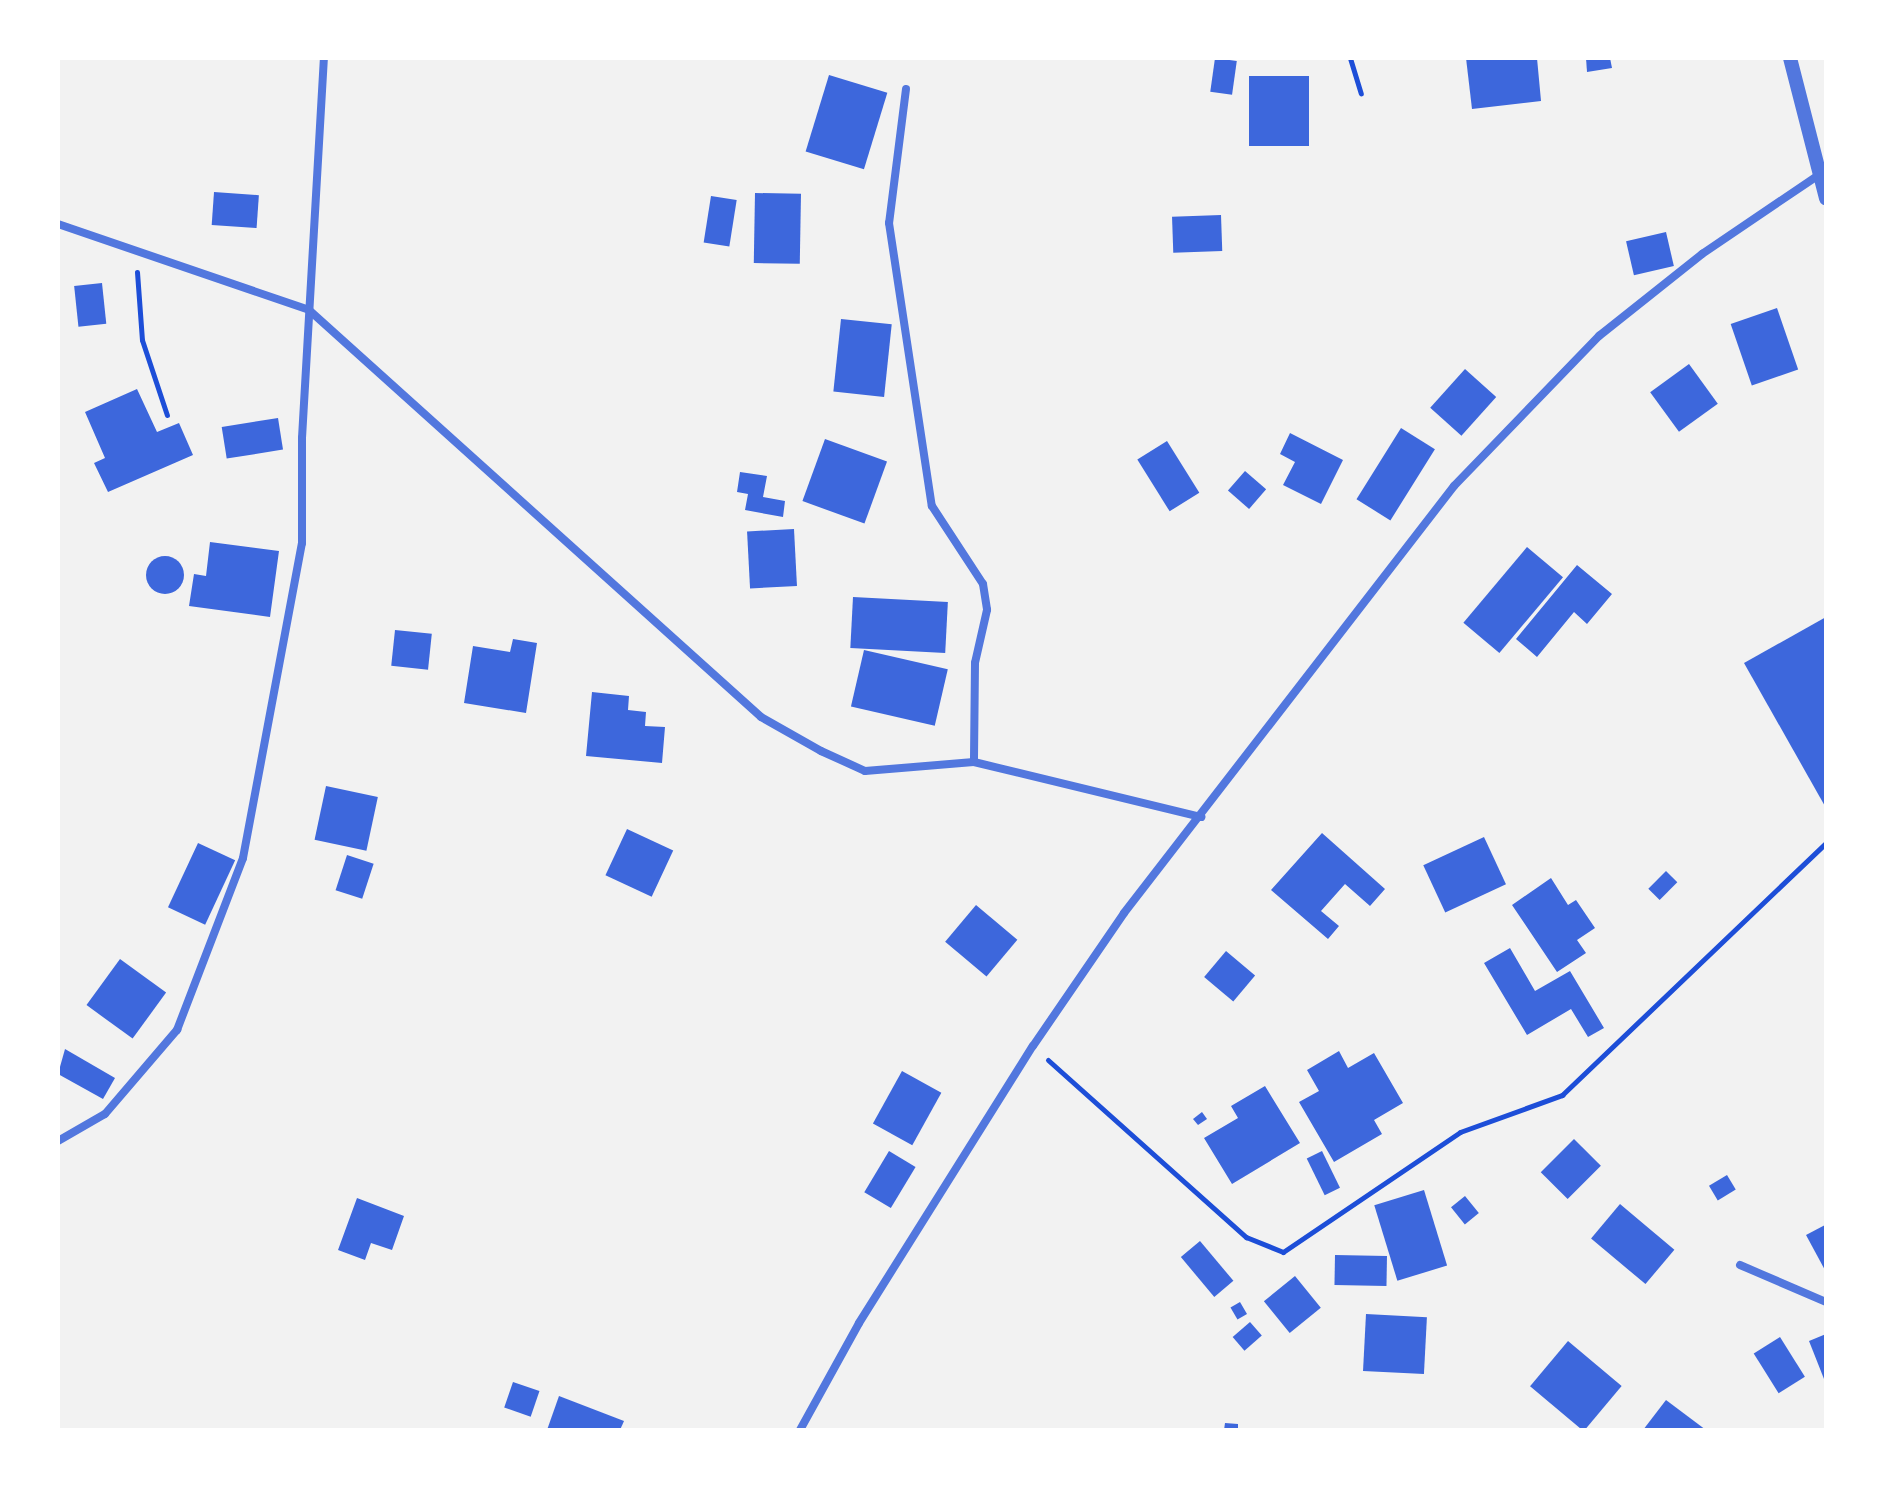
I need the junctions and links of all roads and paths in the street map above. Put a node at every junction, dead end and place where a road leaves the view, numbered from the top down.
1 (324, 58) edge
2 (1350, 58) edge
3 (1790, 58) edge
4 (906, 89) dead end
5 (1361, 93) dead end
6 (1820, 173) junction
7 (1826, 198) edge
8 (58, 224) edge
9 (135, 251) junction
10 (309, 310) junction
11 (167, 415) dead end
12 (974, 762) junction
13 (1201, 817) junction
14 (1826, 843) edge
15 (1033, 1046) junction
16 (58, 1141) edge
17 (1740, 1265) dead end
18 (1826, 1302) edge
19 (800, 1430) edge

1 - 10 street
2 - 5 path
3 - 6 street
4 - 12 street
6 - 7 street
6 - 13 street
8 - 9 street
9 - 10 street
9 - 11 path
10 - 12 street
10 - 16 street
12 - 13 street
13 - 15 street
14 - 15 path
15 - 19 street
17 - 18 street

